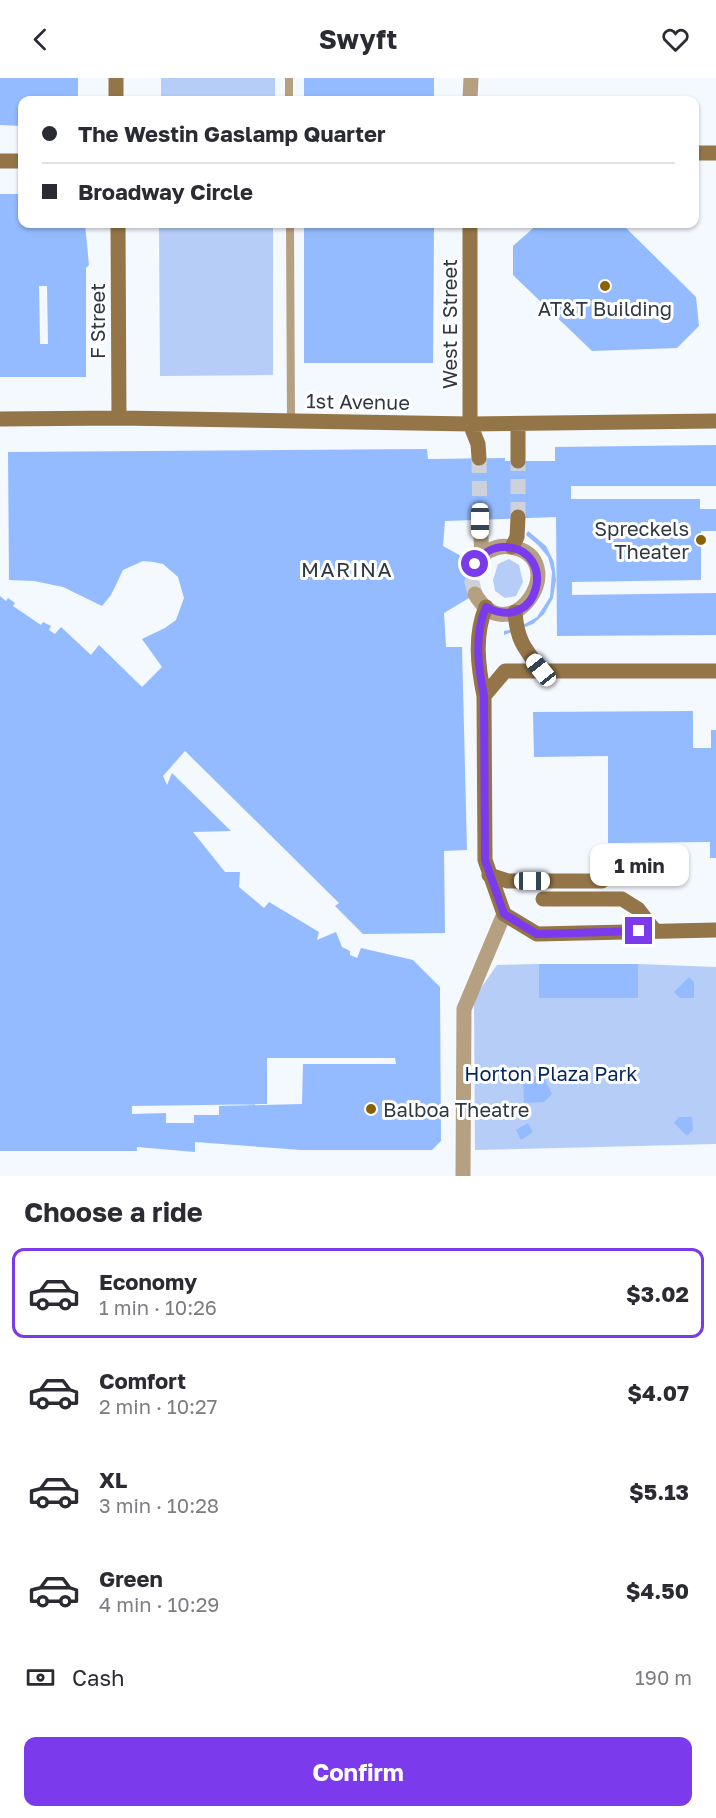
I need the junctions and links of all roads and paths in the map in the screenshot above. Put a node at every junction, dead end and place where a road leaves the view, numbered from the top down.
1 (116, 78) edge
2 (289, 78) edge
3 (471, 78) edge
4 (116, 96) edge
5 (290, 96) edge
6 (470, 96) edge
7 (699, 153) edge
8 (716, 153) edge
9 (0, 161) edge
10 (18, 161) edge
11 (118, 228) edge
12 (290, 228) edge
13 (470, 228) edge
14 (119, 418) junction
15 (0, 419) edge
16 (291, 421) junction
17 (716, 421) edge
18 (470, 424) junction
19 (518, 424) junction
20 (479, 458) tunnel mouth
21 (518, 461) tunnel mouth
22 (518, 517) tunnel mouth
23 (480, 521) tunnel mouth
24 (512, 547) junction
25 (475, 594) tunnel mouth
26 (486, 607) junction
27 (515, 612) junction
28 (541, 670) junction
29 (716, 671) edge
30 (484, 696) junction
31 (489, 875) junction
32 (602, 881) dead end
33 (543, 898) dead end
34 (504, 914) junction
35 (716, 930) edge
36 (655, 931) junction
37 (463, 1176) edge

1 - 4 street
2 - 5 lane
3 - 6 street
7 - 8 street
9 - 10 street
11 - 14 street, F Street
12 - 16 lane
13 - 18 street, West E Street
14 - 15 street, 1st Avenue
14 - 16 street, 1st Avenue
16 - 18 street, 1st Avenue
17 - 19 street, 1st Avenue
18 - 19 street, 1st Avenue
18 - 20 street, West E Street
19 - 21 street
22 - 24 street
23 - 24 street
24 - 27 street
25 - 26 street
26 - 27 street
26 - 30 street
27 - 28 street
28 - 29 street
28 - 30 street
30 - 31 street
31 - 32 street
31 - 34 street
33 - 36 street
34 - 36 street
34 - 37 street
35 - 36 street

